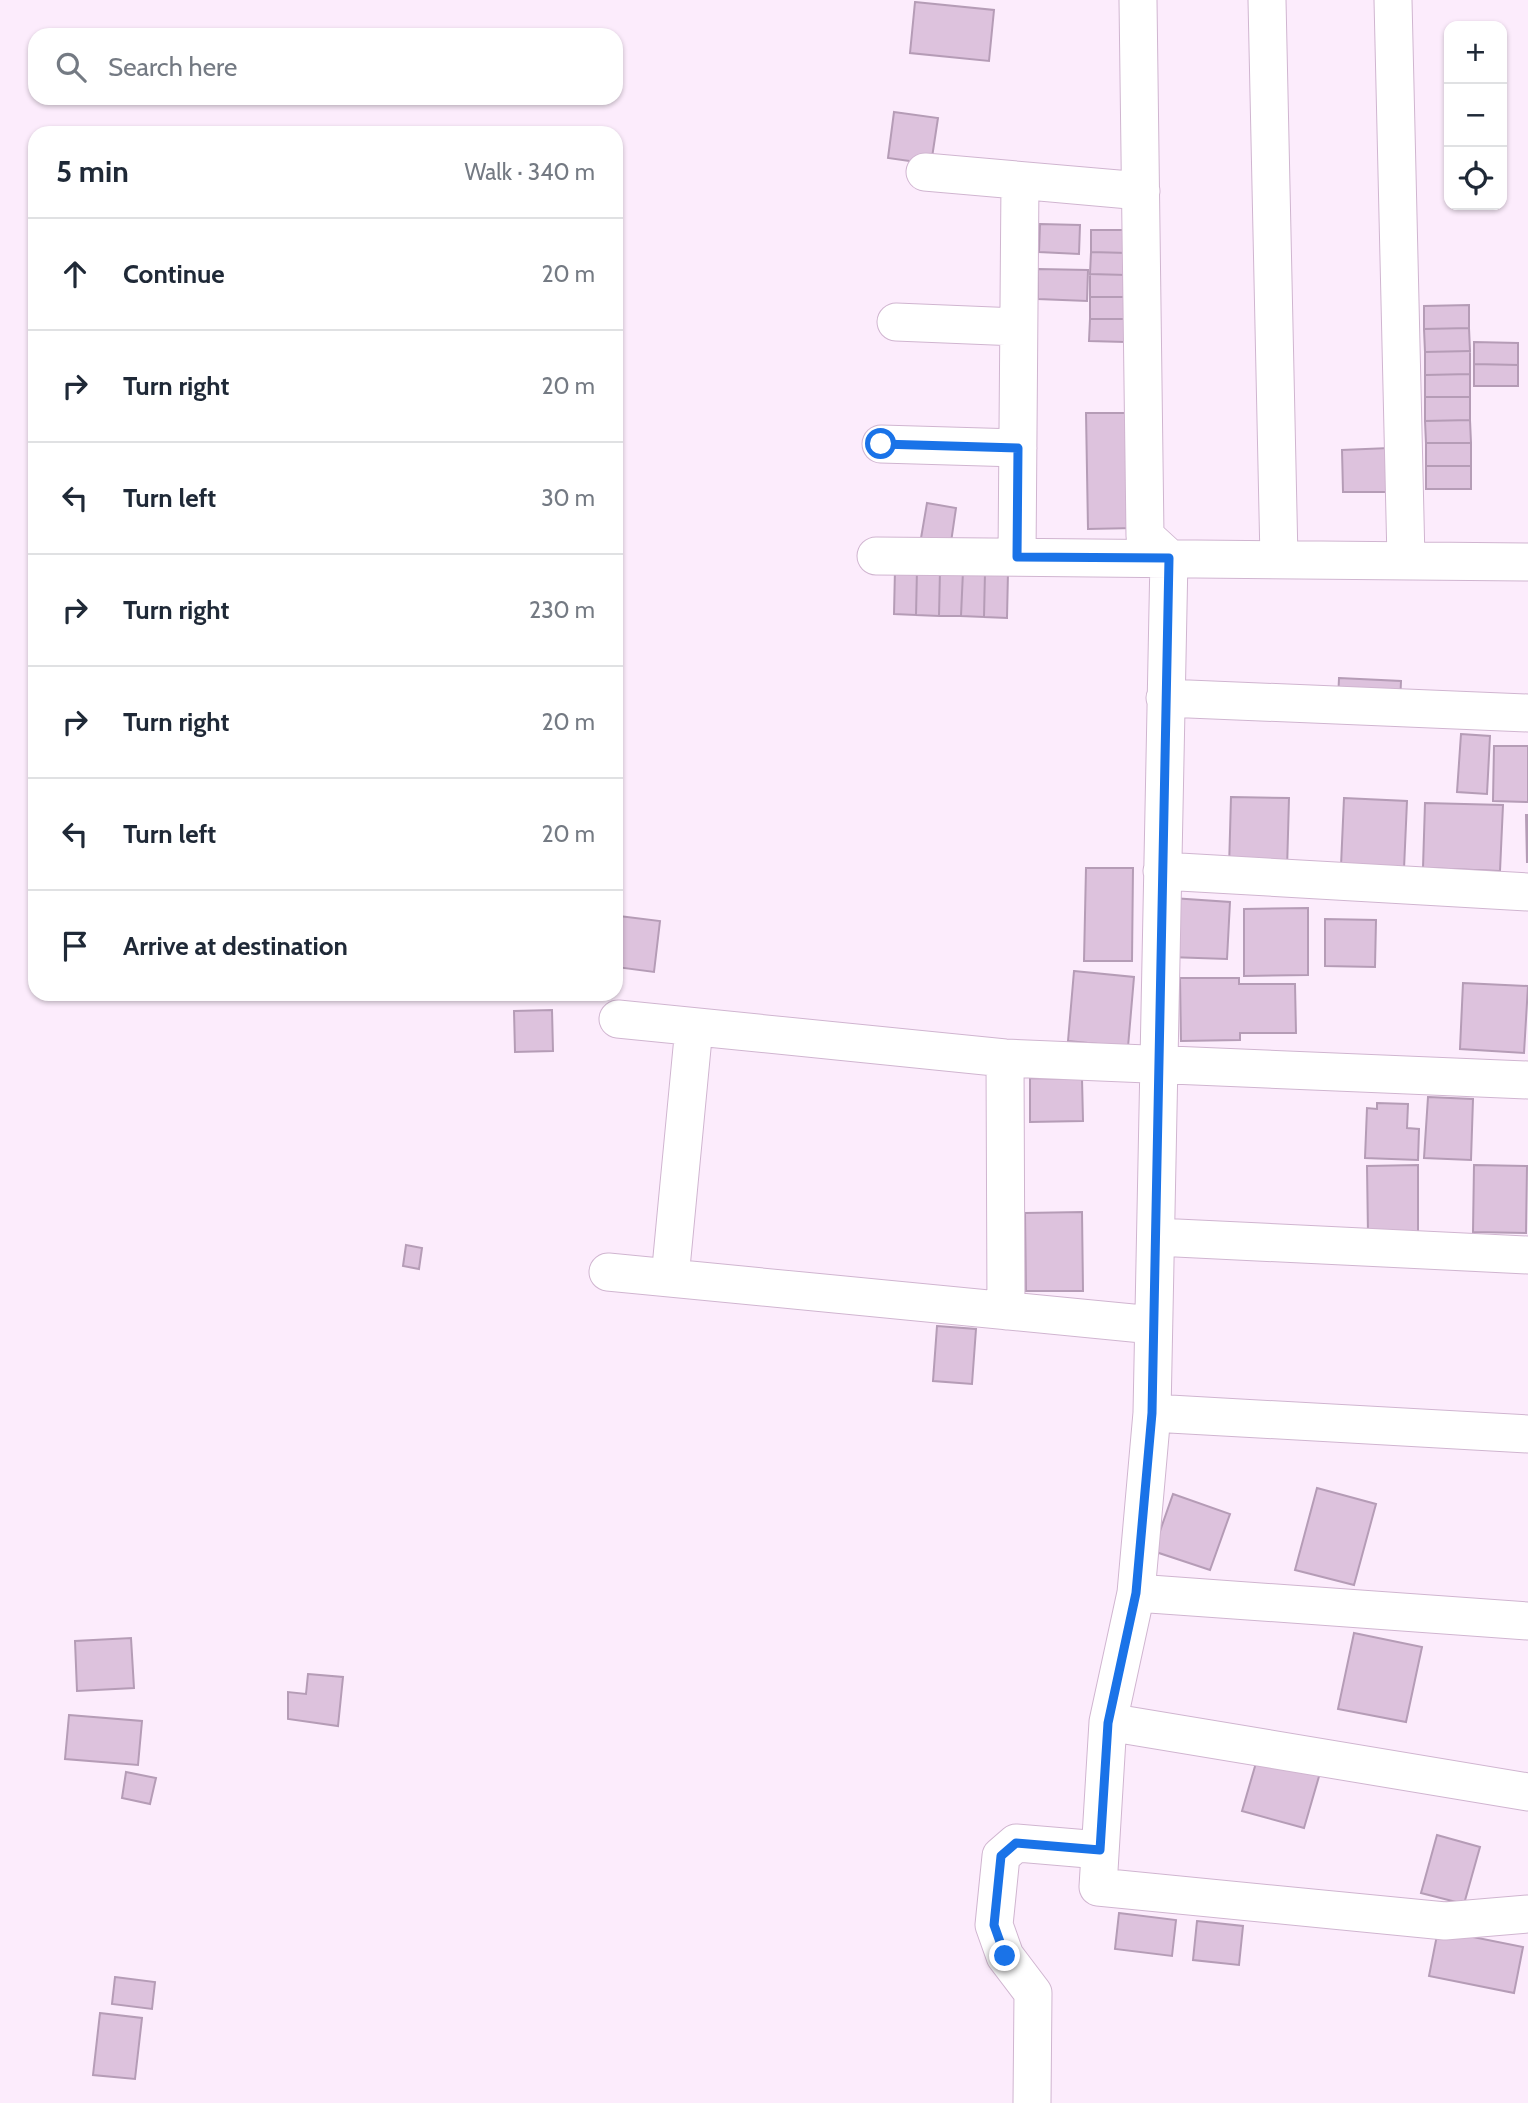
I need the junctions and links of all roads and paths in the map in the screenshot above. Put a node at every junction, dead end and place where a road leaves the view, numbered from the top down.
1 (1138, 0) edge
2 (1267, 0) edge
3 (1393, 0) edge
4 (925, 172) dead end
5 (1020, 181) junction
6 (1141, 191) junction
7 (896, 322) dead end
8 (1018, 327) junction
9 (881, 444) dead end
10 (1018, 448) junction
11 (876, 556) dead end
12 (1017, 557) junction
13 (1169, 558) junction
14 (1279, 559) junction
15 (1406, 560) junction
16 (1528, 562) edge
17 (1165, 698) junction
18 (1528, 713) edge
19 (1162, 871) junction
20 (1528, 892) edge
21 (618, 1019) dead end
22 (694, 1027) junction
23 (1005, 1058) junction
24 (1158, 1066) junction
25 (1528, 1080) edge
26 (1156, 1237) junction
27 (1528, 1255) edge
28 (608, 1272) dead end
29 (670, 1278) junction
30 (1006, 1311) junction
31 (1153, 1325) junction
32 (1152, 1413) junction
33 (1528, 1434) edge
34 (1136, 1593) junction
35 (1528, 1621) edge
36 (1108, 1723) junction
37 (1528, 1792) edge
38 (1100, 1850) junction
39 (1528, 1914) edge
40 (1032, 2103) edge

1 - 6 street
2 - 14 street
3 - 15 street
4 - 5 street
5 - 6 street
5 - 8 street
6 - 13 street
7 - 8 street
8 - 10 street
9 - 10 street
10 - 12 street
11 - 12 street
12 - 13 street
13 - 14 street
13 - 17 street
14 - 15 street
15 - 16 street
17 - 18 street
17 - 19 street
19 - 20 street
19 - 24 street
21 - 22 street
22 - 23 street
22 - 29 street
23 - 24 street
23 - 30 street
24 - 25 street
24 - 26 street
26 - 27 street
26 - 31 street
28 - 29 street
29 - 30 street
30 - 31 street
31 - 32 street
32 - 33 street
32 - 34 street
34 - 35 street
34 - 36 street
36 - 37 street
36 - 38 street
38 - 39 street
38 - 40 street

